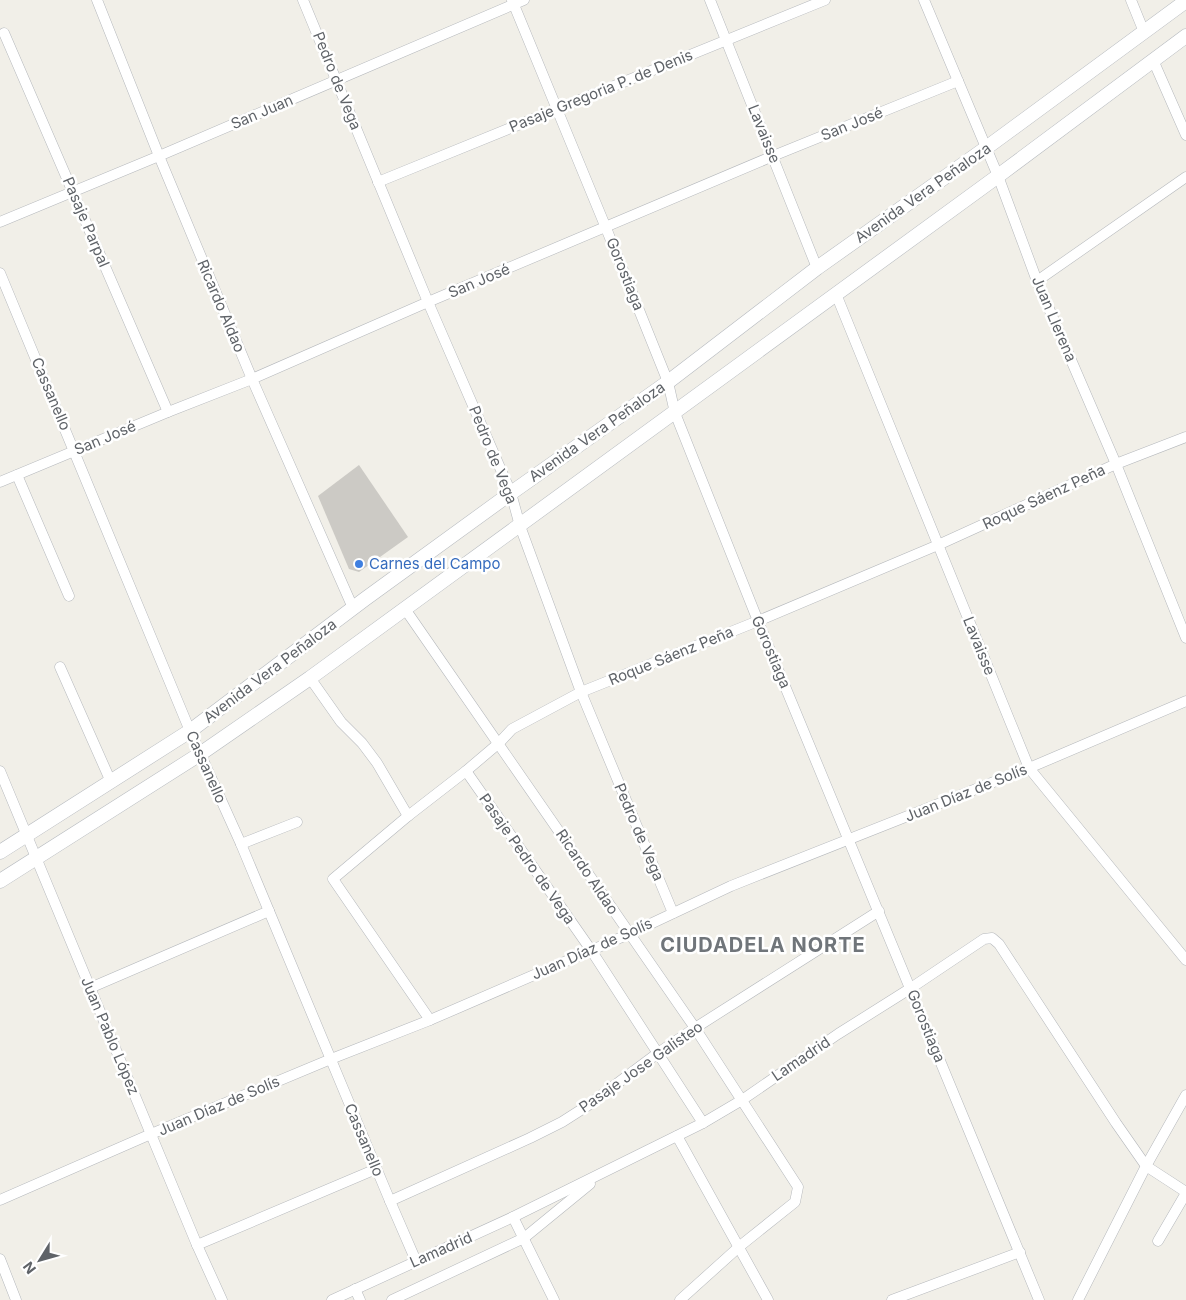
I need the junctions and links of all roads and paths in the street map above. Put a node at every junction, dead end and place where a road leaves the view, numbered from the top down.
1 (97, 0) edge
2 (303, 0) edge
3 (710, 0) edge
4 (825, 0) edge
5 (924, 0) edge
6 (1131, 0) edge
7 (517, 1) edge
8 (1186, 1) edge
9 (1144, 32) junction
10 (4, 33) dead end
11 (1186, 36) edge
12 (726, 40) junction
13 (1153, 60) junction
14 (336, 80) junction
15 (958, 81) junction
16 (558, 109) junction
17 (1186, 135) edge
18 (986, 148) junction
19 (159, 156) junction
20 (773, 156) junction
21 (998, 176) junction
22 (1186, 177) edge
23 (378, 182) junction
24 (73, 192) junction
25 (0, 222) edge
26 (606, 228) junction
27 (817, 268) junction
28 (0, 272) edge
29 (1037, 281) junction
30 (836, 294) junction
31 (428, 302) junction
32 (252, 379) junction
33 (668, 382) junction
34 (168, 412) junction
35 (675, 412) junction
36 (1186, 437) edge
37 (74, 451) junction
38 (1116, 464) junction
39 (17, 475) junction
40 (0, 482) edge
41 (511, 493) junction
42 (520, 526) junction
43 (938, 545) junction
44 (69, 596) dead end
45 (353, 608) junction
46 (405, 609) junction
47 (758, 622) junction
48 (1186, 638) edge
49 (60, 667) dead end
50 (310, 678) junction
51 (581, 692) junction
52 (1186, 701) edge
53 (190, 731) junction
54 (499, 743) junction
55 (200, 754) junction
56 (1029, 768) junction
57 (0, 771) edge
58 (466, 771) junction
59 (111, 782) junction
60 (408, 816) junction
61 (296, 822) dead end
62 (27, 836) junction
63 (849, 839) junction
64 (241, 844) junction
65 (0, 852) edge
66 (36, 858) junction
67 (0, 881) edge
68 (269, 911) junction
69 (879, 911) junction
70 (673, 913) junction
71 (629, 934) junction
72 (591, 950) junction
73 (1186, 960) edge
74 (90, 988) junction
75 (911, 988) junction
76 (430, 1020) junction
77 (696, 1028) junction
78 (658, 1053) junction
79 (330, 1059) junction
80 (1186, 1095) edge
81 (742, 1100) junction
82 (702, 1123) junction
83 (152, 1134) junction
84 (677, 1136) junction
85 (1146, 1166) junction
86 (376, 1169) junction
87 (604, 1172) junction
88 (1186, 1193) edge
89 (0, 1200) edge
90 (390, 1201) junction
91 (513, 1217) junction
92 (524, 1238) junction
93 (1158, 1241) dead end
94 (197, 1245) junction
95 (740, 1246) junction
96 (1020, 1252) junction
97 (0, 1259) edge
98 (416, 1261) junction
99 (355, 1289) junction
100 (16, 1300) edge
101 (222, 1300) edge
102 (332, 1300) edge
103 (360, 1300) edge
104 (392, 1300) edge
105 (554, 1300) edge
106 (680, 1300) edge
107 (768, 1300) edge
108 (892, 1300) edge
109 (1039, 1300) edge
110 (1078, 1300) edge

1 - 19 street, Ricardo Aldao
2 - 14 street, Pedro de Vega
3 - 12 street, Lavaisse
4 - 12 street, Pasaje Gregoria P. de Denis
5 - 15 street, Juan Llerena
6 - 9 street
7 - 14 street, San Juan
7 - 16 street, Gorostiaga
8 - 9 main road, Avenida Vera Peñaloza
9 - 18 main road, Avenida Vera Peñaloza
10 - 24 street, Pasaje Parpal
11 - 13 main road, Avenida Vera Peñaloza
12 - 16 street, Pasaje Gregoria P. de Denis
12 - 20 street, Lavaisse
13 - 17 street
13 - 21 main road, Avenida Vera Peñaloza
14 - 19 street, San Juan
14 - 23 street, Pedro de Vega
15 - 18 street, Juan Llerena
15 - 20 street, San José
16 - 23 street, Pasaje Gregoria P. de Denis
16 - 26 street, Gorostiaga
18 - 21 street, Juan Llerena
18 - 27 main road, Avenida Vera Peñaloza
19 - 24 street, San Juan
19 - 32 street, Ricardo Aldao
20 - 26 street, San José
20 - 27 street, Lavaisse
21 - 29 street, Juan Llerena
21 - 30 main road, Avenida Vera Peñaloza
22 - 29 street
23 - 31 street, Pedro de Vega
24 - 25 street, San Juan
24 - 34 street, Pasaje Parpal
26 - 31 street, San José
26 - 33 street, Gorostiaga
27 - 33 main road, Avenida Vera Peñaloza
28 - 37 street, Cassanello
29 - 38 street, Juan Llerena
30 - 35 main road, Avenida Vera Peñaloza
30 - 43 street, Lavaisse
31 - 32 street, San José
31 - 41 street, Pedro de Vega
32 - 34 street, San José
32 - 45 street, Ricardo Aldao
33 - 35 street, Gorostiaga
33 - 41 main road, Avenida Vera Peñaloza
34 - 37 street, San José
35 - 42 main road, Avenida Vera Peñaloza
35 - 47 street, Gorostiaga
36 - 38 street, Roque Sáenz Peña
37 - 39 street, San José
37 - 53 street, Cassanello
38 - 43 street, Roque Sáenz Peña
38 - 48 street, Juan Llerena
39 - 40 street, San José
39 - 44 street
41 - 42 street, Pedro de Vega
41 - 45 main road, Avenida Vera Peñaloza
42 - 46 main road, Avenida Vera Peñaloza
42 - 51 street, Pedro de Vega
43 - 47 street, Roque Sáenz Peña
43 - 56 street, Lavaisse
45 - 53 main road, Avenida Vera Peñaloza
46 - 50 main road, Avenida Vera Peñaloza
46 - 54 street, Ricardo Aldao
47 - 51 street, Roque Sáenz Peña
47 - 63 street, Gorostiaga
49 - 59 street
50 - 55 main road, Avenida Vera Peñaloza
50 - 60 street
51 - 54 street, Roque Sáenz Peña
51 - 70 street, Pedro de Vega
52 - 56 street, Juan Díaz de Solís
53 - 55 street, Cassanello
53 - 59 main road, Avenida Vera Peñaloza
54 - 58 street, Roque Sáenz Peña
54 - 71 street, Ricardo Aldao
55 - 64 street, Cassanello
55 - 66 main road, Avenida Vera Peñaloza
56 - 63 street, Juan Díaz de Solís
56 - 73 street, Lavaisse
57 - 62 street, Juan Pablo López
58 - 60 street, Roque Sáenz Peña
58 - 72 street, Pasaje Pedro de Vega
59 - 62 main road, Avenida Vera Peñaloza
60 - 76 street, Roque Sáenz Peña
61 - 64 street
62 - 65 main road, Avenida Vera Peñaloza
62 - 66 street, Juan Pablo López
63 - 69 street, Gorostiaga
63 - 70 street, Juan Díaz de Solís
64 - 68 street, Cassanello
66 - 67 main road, Avenida Vera Peñaloza
66 - 74 street, Juan Pablo López
68 - 74 street
68 - 79 street, Cassanello
69 - 75 street, Gorostiaga
69 - 77 street, Pasaje Jose Galisteo
70 - 71 street, Juan Díaz de Solís
71 - 72 street, Juan Díaz de Solís
71 - 77 street, Ricardo Aldao
72 - 76 street, Juan Díaz de Solís
72 - 78 street, Pasaje Pedro de Vega
74 - 83 street, Juan Pablo López
75 - 81 street, Lamadrid
75 - 85 street, Lamadrid
75 - 96 street, Gorostiaga
76 - 79 street, Juan Díaz de Solís
77 - 78 street, Pasaje Jose Galisteo
77 - 81 street, Ricardo Aldao
78 - 82 street, Pasaje Pedro de Vega
78 - 90 street, Pasaje Jose Galisteo
79 - 83 street, Juan Díaz de Solís
79 - 86 street, Cassanello
80 - 85 street
81 - 82 street, Lamadrid
81 - 95 street, Ricardo Aldao
82 - 84 street, Lamadrid
83 - 89 street, Juan Díaz de Solís
83 - 94 street, Juan Pablo López
84 - 87 street, Lamadrid
84 - 95 street
85 - 88 street
85 - 110 street
86 - 90 street, Cassanello
86 - 94 street
87 - 91 street, Lamadrid
87 - 92 street, Lamadrid
88 - 93 street
90 - 98 street, Cassanello
91 - 92 street
91 - 98 street, Lamadrid
92 - 104 street, Lamadrid
92 - 105 street
94 - 101 street, Juan Pablo López
95 - 106 street
95 - 107 street
96 - 108 street
96 - 109 street, Gorostiaga
97 - 100 street
98 - 99 street, Lamadrid
99 - 102 street, Lamadrid
99 - 103 street

